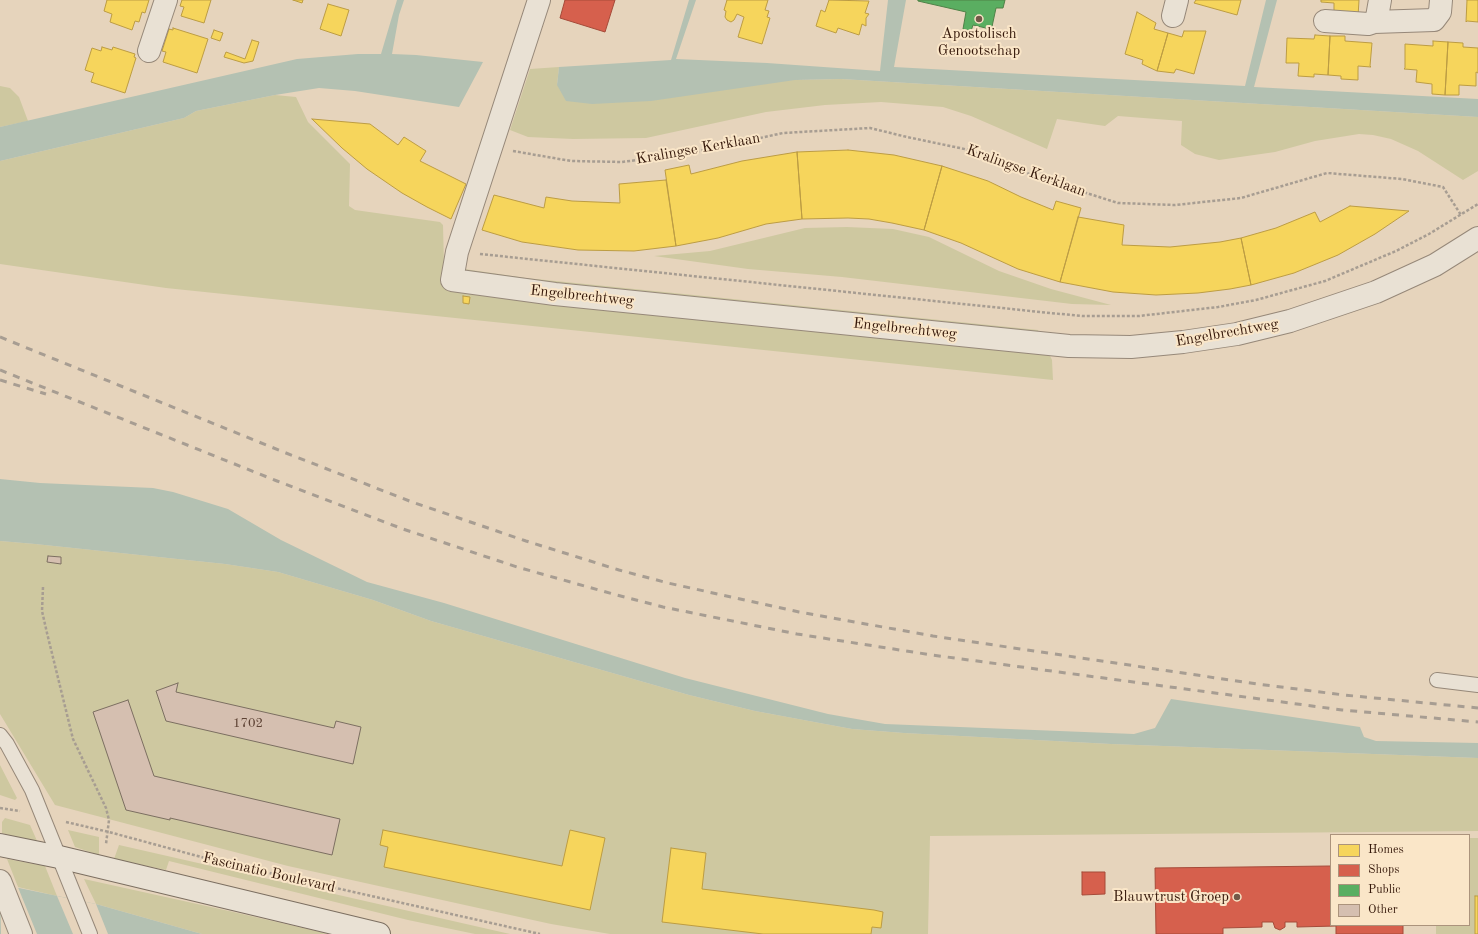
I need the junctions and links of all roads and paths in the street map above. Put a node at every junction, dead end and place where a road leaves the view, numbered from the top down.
1 (166, 0) edge
2 (539, 0) edge
3 (1380, 0) edge
4 (1441, 0) edge
5 (1325, 21) dead end
6 (1374, 22) junction
7 (149, 51) dead end
8 (490, 147) junction
9 (1478, 204) edge
10 (1461, 215) junction
11 (1478, 238) edge
12 (457, 252) junction
13 (43, 587) dead end
14 (1437, 680) dead end
15 (1478, 684) edge
16 (0, 735) edge
17 (0, 808) edge
18 (43, 816) junction
19 (109, 832) junction
20 (0, 845) edge
21 (59, 857) junction
22 (102, 868) junction
23 (0, 881) edge
24 (21, 934) edge
25 (90, 934) edge
26 (379, 934) edge
27 (540, 934) edge

1 - 7 street
2 - 8 street
3 - 6 street
4 - 6 street
5 - 6 street
8 - 10 path, Kralingse Kerklaan
8 - 12 street, Engelbrechtweg
9 - 10 path
10 - 12 path
11 - 12 street, Engelbrechtweg
13 - 19 path
14 - 15 lane
16 - 18 lane
17 - 18 path, Fascinatio Boulevard
18 - 19 path, Fascinatio Boulevard
18 - 21 lane
19 - 22 path
19 - 27 path, Fascinatio Boulevard
20 - 21 street
21 - 22 street
21 - 25 lane
22 - 26 street
23 - 24 street

